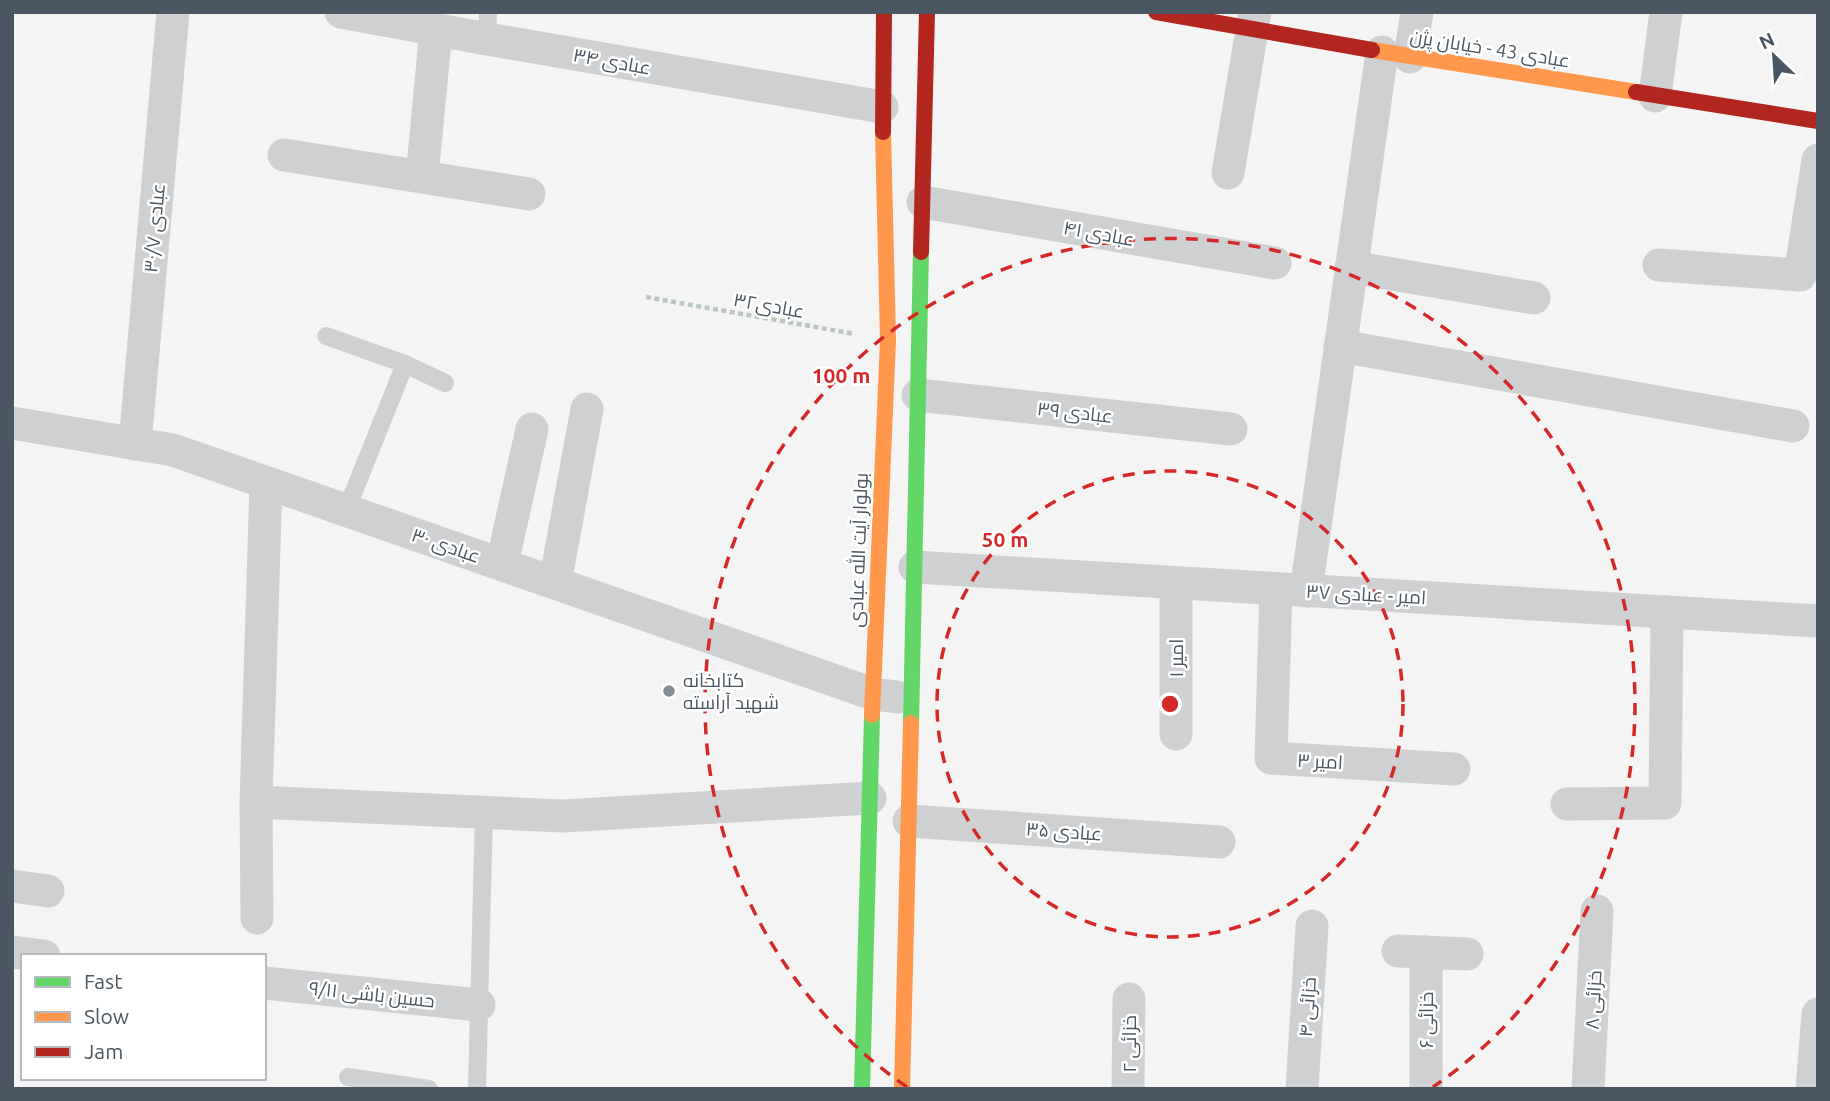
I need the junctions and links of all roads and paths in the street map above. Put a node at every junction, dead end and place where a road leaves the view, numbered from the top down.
1 (173, 12) edge
2 (341, 12) edge
3 (884, 12) edge
4 (927, 12) edge
5 (1156, 12) edge
6 (1417, 12) edge
7 (1666, 12) edge
8 (1253, 21) edge
9 (487, 26) edge
10 (436, 30) junction
11 (1396, 55) junction
12 (1656, 96) junction
13 (882, 107) junction
14 (1818, 121) edge
15 (284, 155) dead end
16 (1818, 160) edge
17 (1228, 173) dead end
18 (422, 177) junction
19 (529, 194) dead end
20 (923, 202) junction
21 (1275, 264) dead end
22 (1659, 265) dead end
23 (1351, 267) junction
24 (646, 297) dead end
25 (1534, 299) dead end
26 (326, 335) dead end
27 (888, 340) junction
28 (1340, 346) junction
29 (405, 364) junction
30 (445, 383) dead end
31 (918, 395) junction
32 (587, 409) dead end
33 (12, 423) edge
34 (1794, 426) dead end
35 (531, 429) dead end
36 (1231, 429) dead end
37 (135, 444) junction
38 (266, 483) junction
39 (346, 511) junction
40 (502, 564) junction
41 (915, 567) junction
42 (555, 583) junction
43 (1176, 583) junction
44 (1291, 590) junction
45 (1667, 612) junction
46 (1818, 621) edge
47 (873, 694) junction
48 (912, 699) junction
49 (1176, 734) dead end
50 (1454, 769) dead end
51 (870, 798) junction
52 (256, 802) junction
53 (1567, 804) dead end
54 (484, 812) junction
55 (909, 821) junction
56 (1219, 842) dead end
57 (12, 886) edge
58 (48, 891) dead end
59 (1597, 911) dead end
60 (257, 918) dead end
61 (1312, 926) dead end
62 (1467, 954) dead end
63 (266, 983) edge
64 (1129, 999) dead end
65 (479, 1005) junction
66 (1818, 1014) edge
67 (348, 1077) dead end
68 (429, 1089) edge
69 (477, 1089) edge
70 (862, 1089) edge
71 (902, 1089) edge
72 (1128, 1089) edge
73 (1302, 1089) edge
74 (1426, 1089) edge
75 (1588, 1089) edge
76 (1812, 1089) edge

1 - 37 street, عبادی ۳۰/۷
2 - 10 street, عبادی ۳۴
3 - 13 main road, بولوار آیت الله عبادی
4 - 20 main road
5 - 8 main road, عبادی 43 - خیابان پژن
6 - 11 street
7 - 12 street
8 - 11 main road, عبادی 43 - خیابان پژن
8 - 17 street
9 - 10 street, عبادی ۳۴
9 - 13 street, عبادی ۳۴
10 - 18 street
11 - 12 main road, عبادی 43 - خیابان پژن
11 - 23 street
12 - 14 main road, عبادی 43 - خیابان پژن
13 - 27 main road, بولوار آیت الله عبادی
15 - 18 street
16 - 22 street
18 - 19 street
20 - 21 street, عبادی ۴۱
20 - 31 main road
23 - 25 street
23 - 28 street
24 - 27 path, عبادی۳۲
26 - 29 lane
27 - 47 main road, بولوار آیت الله عبادی
28 - 34 street
28 - 44 street
29 - 30 lane
29 - 39 lane
31 - 36 street, عبادی ۳۹
31 - 41 main road
32 - 42 street
33 - 37 street, عبادی ۳۰
35 - 40 street
37 - 38 street, عبادی ۳۰
38 - 39 street, عبادی ۳۰
38 - 52 street
39 - 40 street, عبادی ۳۰
40 - 42 street, عبادی ۳۰
41 - 43 street, امیر - عبادی ۳۷
41 - 48 main road
42 - 47 street, عبادی ۳۰
43 - 44 street, امیر - عبادی ۳۷
43 - 49 street, امیر ۱
44 - 45 street, امیر - عبادی ۳۷
44 - 50 street, امیر ۳
45 - 46 street, امیر - عبادی ۳۷
45 - 53 street
47 - 48 street, عبادی ۳۰
47 - 51 main road, بولوار آیت الله عبادی
48 - 55 main road
51 - 54 street
51 - 70 main road, بولوار آیت الله عبادی
52 - 54 street
52 - 60 street
54 - 65 lane
55 - 56 street, عبادی ۳۵
55 - 71 main road
57 - 58 street
59 - 75 street, خزائی ۸
61 - 73 street, خزائی ۴
62 - 74 street, خزائی ۶
63 - 65 street, حسین باشی ۹/۱۱
64 - 72 street, خزائی ۲
65 - 69 lane
66 - 76 street
67 - 68 lane

